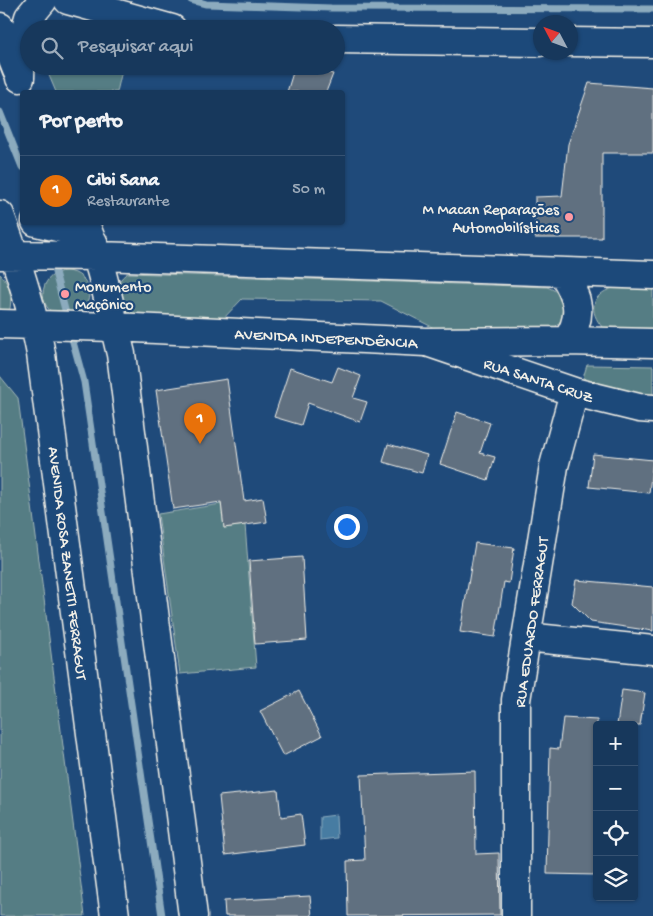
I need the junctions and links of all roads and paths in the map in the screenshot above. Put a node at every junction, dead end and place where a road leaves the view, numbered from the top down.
1 (42, 0) edge
2 (68, 0) edge
3 (28, 20) edge
4 (140, 20) edge
5 (0, 27) edge
6 (345, 39) edge
7 (533, 42) edge
8 (578, 42) edge
9 (653, 43) edge
10 (23, 85) edge
11 (0, 215) edge
12 (20, 220) edge
13 (48, 225) edge
14 (91, 240) edge
15 (7, 255) edge
16 (564, 273) junction
17 (653, 275) edge
18 (0, 324) edge
19 (36, 324) junction
20 (114, 327) junction
21 (567, 341) junction
22 (426, 342) junction
23 (653, 343) edge
24 (574, 392) junction
25 (653, 410) edge
26 (526, 637) junction
27 (653, 650) edge
28 (115, 916) edge
29 (193, 916) edge
30 (516, 916) edge

1 - 3 main road
2 - 4 main road
5 - 10 main road
6 - 7 main road
8 - 9 main road
11 - 12 main road
11 - 15 main road, AVENIDA ROSA ZANETTI FERRAGUT
13 - 14 main road
14 - 15 main road
14 - 16 main road
14 - 20 main road
15 - 19 main road, AVENIDA ROSA ZANETTI FERRAGUT
16 - 17 main road
16 - 21 main road
18 - 19 main road, AVENIDA INDEPENDÊNCIA
19 - 20 main road, AVENIDA INDEPENDÊNCIA
19 - 28 main road, AVENIDA ROSA ZANETTI FERRAGUT
20 - 22 main road, AVENIDA INDEPENDÊNCIA
20 - 29 main road
21 - 22 main road, AVENIDA INDEPENDÊNCIA
21 - 23 main road, AVENIDA INDEPENDÊNCIA
22 - 24 main road, RUA SANTA CRUZ
24 - 25 main road, RUA SANTA CRUZ
24 - 26 main road, RUA EDUARDO FERRAGUT
26 - 27 main road
26 - 30 main road, RUA EDUARDO FERRAGUT

